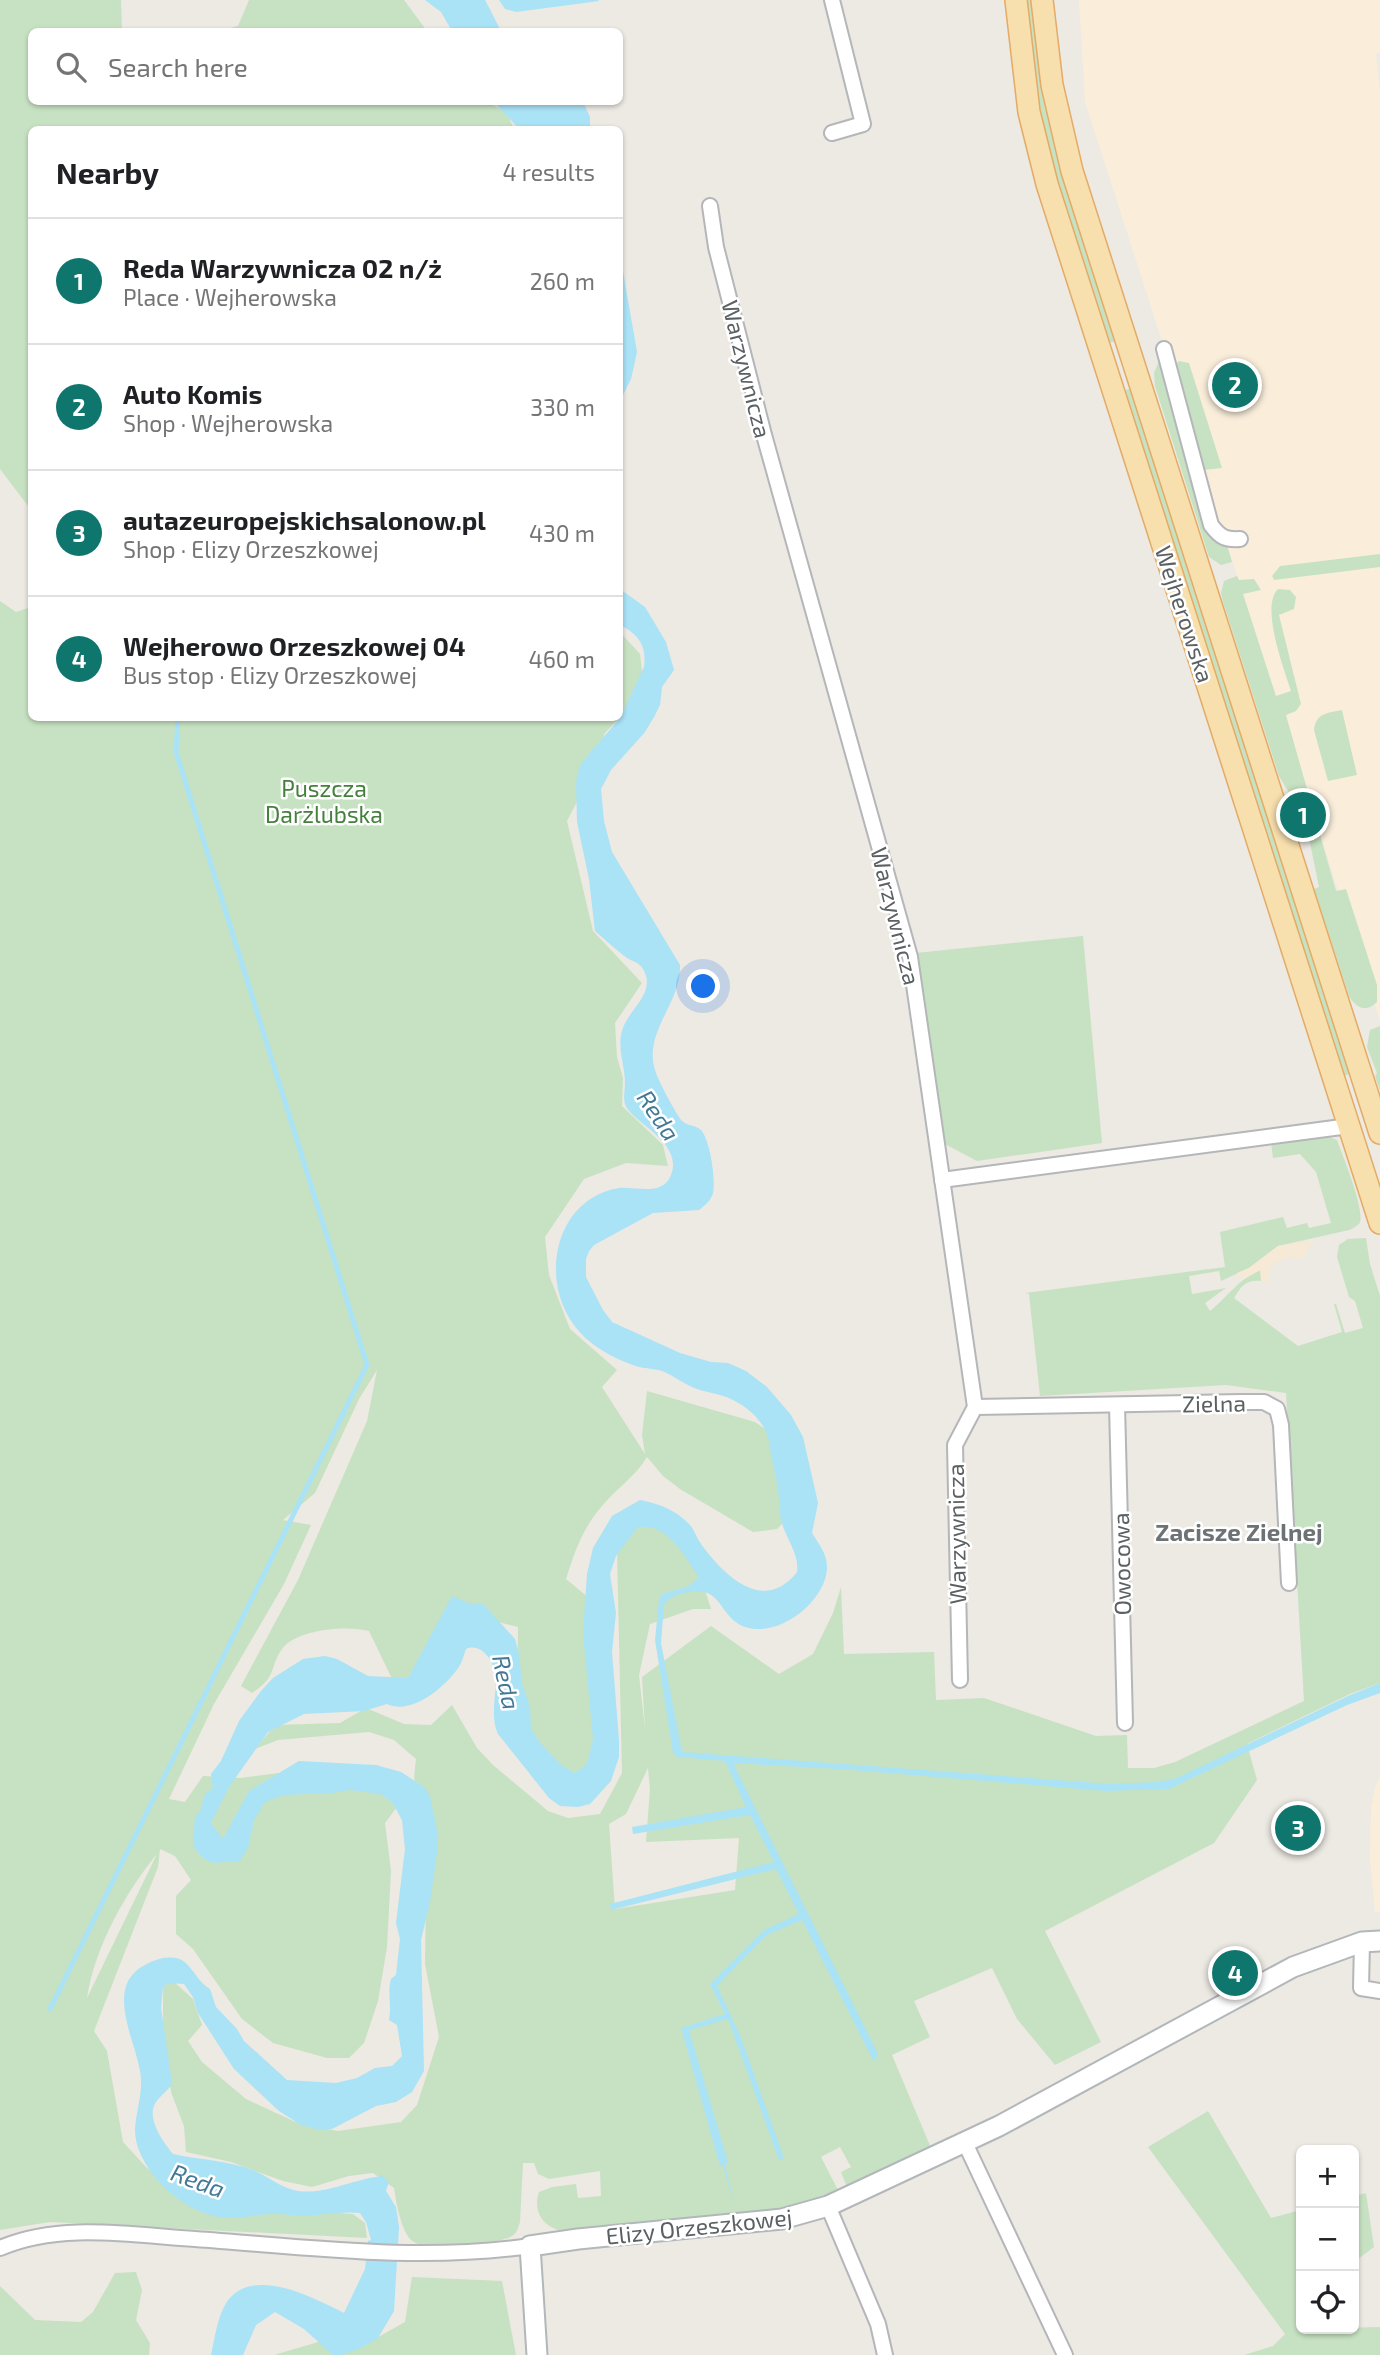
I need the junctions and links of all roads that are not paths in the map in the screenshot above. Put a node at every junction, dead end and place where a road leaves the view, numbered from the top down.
1 (832, 0) edge
2 (1016, 0) edge
3 (1042, 0) edge
4 (832, 133) dead end
5 (710, 205) dead end
6 (1164, 349) dead end
7 (1240, 539) dead end
8 (1349, 1126) junction
9 (1380, 1133) edge
10 (942, 1181) junction
11 (1380, 1223) edge
12 (1117, 1405) junction
13 (975, 1407) junction
14 (1289, 1583) dead end
15 (960, 1680) dead end
16 (1125, 1723) dead end
17 (1371, 1942) edge
18 (1380, 1991) edge
19 (965, 2143) junction
20 (828, 2206) junction
21 (530, 2246) junction
22 (0, 2248) edge
23 (537, 2355) edge
24 (885, 2355) edge
25 (1065, 2355) edge

1 - 4 street
2 - 8 main road, Wejherowska
3 - 9 main road, Wejherowska
5 - 10 street, Warzywnicza
6 - 7 street
8 - 10 street
8 - 11 main road, Wejherowska
10 - 13 street, Warzywnicza
12 - 13 street, Zielna
12 - 14 street, Zielna
12 - 16 street, Owocowa
13 - 15 street, Warzywnicza
17 - 18 street
17 - 19 street, Elizy Orzeszkowej
19 - 20 street, Elizy Orzeszkowej
19 - 25 street
20 - 21 street, Elizy Orzeszkowej
20 - 24 street
21 - 22 street, Elizy Orzeszkowej
21 - 23 street

